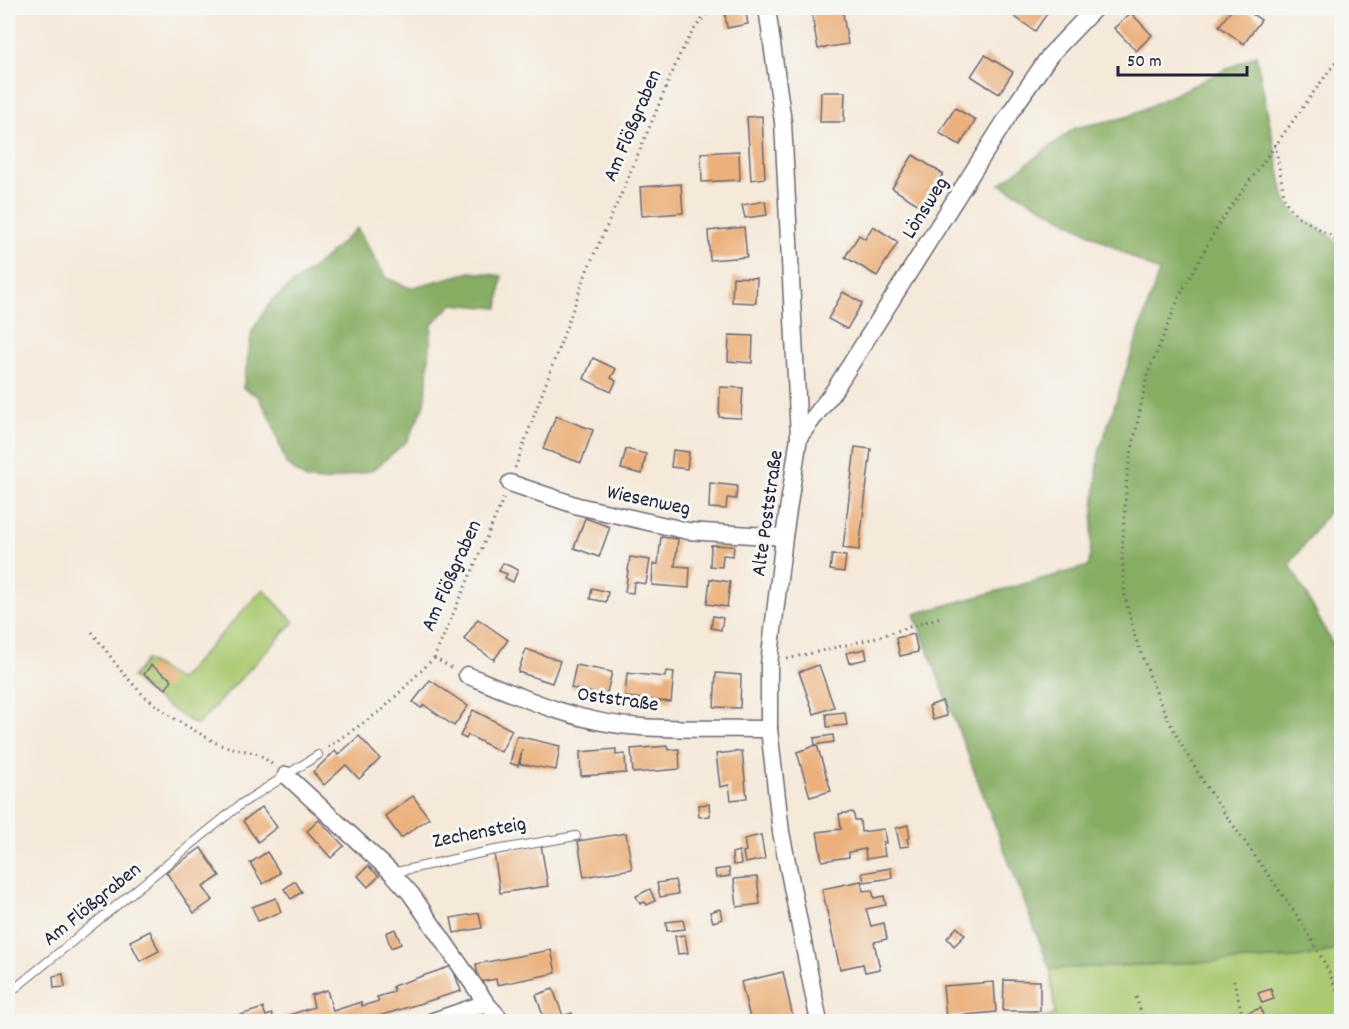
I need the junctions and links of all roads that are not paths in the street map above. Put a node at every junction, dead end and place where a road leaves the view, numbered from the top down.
1 (767, 8) edge
2 (1095, 8) edge
3 (799, 437) junction
4 (510, 483) road end
5 (784, 537) junction
6 (467, 675) road end
7 (769, 729) junction
8 (318, 755) road end
9 (286, 775) junction
10 (576, 837) dead end
11 (392, 873) junction
12 (8, 994) edge
13 (486, 1003) junction
14 (430, 1022) edge
15 (502, 1022) edge
16 (819, 1022) edge

1 - 3 street, Alte Poststraße
2 - 3 street, Lönsweg
3 - 5 street, Alte Poststraße
4 - 5 street, Wiesenweg
5 - 7 street, Alte Poststraße
6 - 7 street, Oststraße
7 - 16 street, Alte Poststraße
8 - 9 lane, Am Flößgraben
9 - 11 street
9 - 12 lane, Am Flößgraben
10 - 11 lane, Zechensteig
11 - 13 street
13 - 14 street
13 - 15 street

